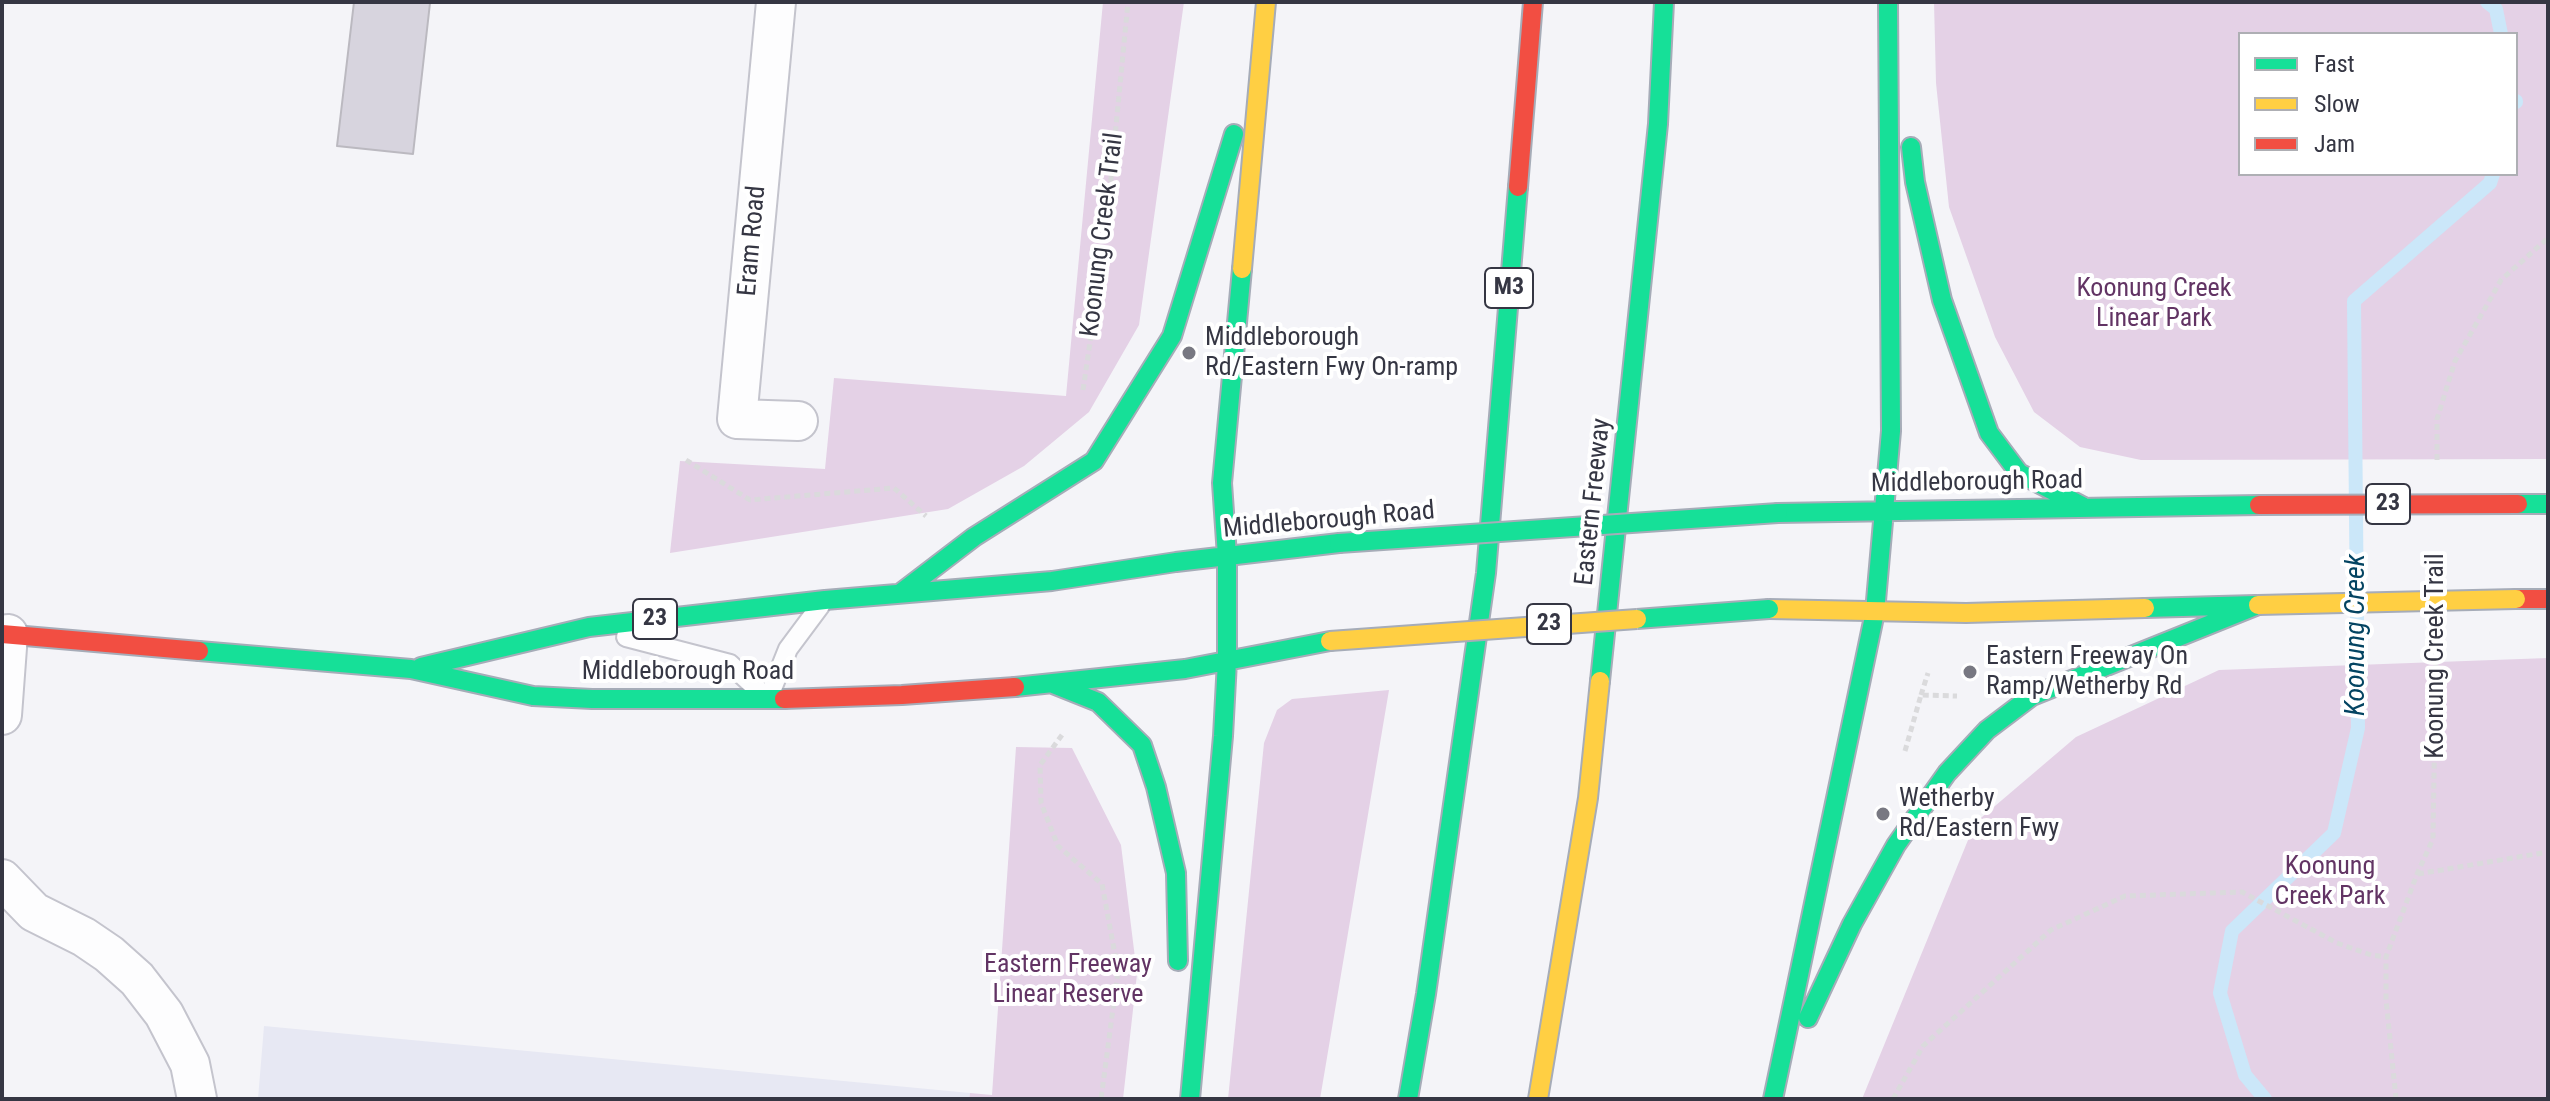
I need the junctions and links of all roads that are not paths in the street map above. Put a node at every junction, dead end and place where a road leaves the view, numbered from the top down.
1 (776, 2) edge
2 (1266, 2) edge
3 (1533, 2) edge
4 (1664, 2) edge
5 (1891, 2) edge
6 (1260, 48) junction
7 (798, 421) dead end
8 (2548, 504) edge
9 (2082, 506) junction
10 (1884, 511) junction
11 (1227, 556) junction
12 (902, 592) junction
13 (2548, 599) edge
14 (825, 600) junction
15 (2258, 605) junction
16 (1875, 612) junction
17 (589, 627) junction
18 (5, 634) edge
19 (1227, 661) junction
20 (411, 669) junction
21 (1053, 684) junction
22 (768, 699) junction
23 (2, 715) edge
24 (2, 879) edge
25 (1178, 978) dead end
26 (1179, 1009) dead end
27 (1775, 1093) edge
28 (197, 1099) edge
29 (1181, 1099) edge
30 (1190, 1099) edge
31 (1408, 1099) edge
32 (1538, 1099) edge

1 - 7 street, Eram Road
2 - 6 main road
3 - 31 main road, M3
4 - 32 main road, Eastern Freeway
5 - 9 main road
5 - 10 main road
6 - 11 main road
6 - 12 main road
8 - 9 main road, Middleborough Road / 23, bridge
9 - 10 main road, Middleborough Road / 23
10 - 11 main road, Middleborough Road / 23, bridge
10 - 16 main road
11 - 12 main road, Middleborough Road / 23
11 - 19 main road
12 - 14 main road, Middleborough Road / 23
13 - 15 main road, 23, bridge
14 - 17 main road, Middleborough Road / 23
14 - 22 lane
15 - 16 main road, Middleborough Road / 23
15 - 27 main road
16 - 19 main road, Middleborough Road / 23, bridge
16 - 27 main road
17 - 20 main road, Middleborough Road / 23
17 - 22 lane
18 - 20 main road, Middleborough Road / 23
18 - 23 street
19 - 21 main road, Middleborough Road / 23
19 - 30 main road
20 - 22 main road, Middleborough Road / 23
21 - 22 main road, Middleborough Road / 23
21 - 25 main road
24 - 28 street
26 - 29 main road

